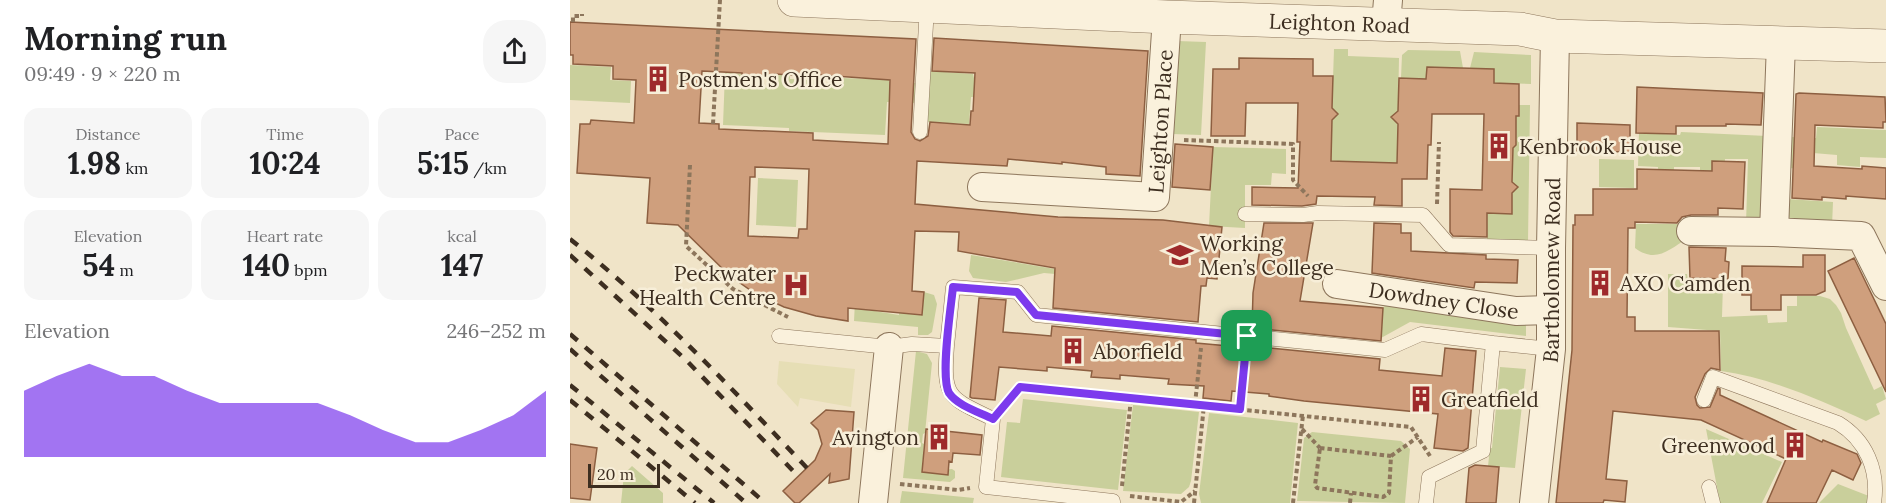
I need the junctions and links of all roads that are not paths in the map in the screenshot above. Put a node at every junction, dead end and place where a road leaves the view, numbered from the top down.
1 (794, 0) edge
2 (848, 1) edge
3 (1010, 5) edge
4 (927, 6) junction
5 (1259, 10) edge
6 (1388, 12) edge
7 (1167, 17) junction
8 (1555, 36) junction
9 (1781, 43) junction
10 (1886, 46) edge
11 (920, 132) dead end
12 (982, 187) dead end
13 (1245, 214) dead end
14 (1691, 231) dead end
15 (1774, 232) junction
16 (1876, 238) edge
17 (1551, 248) junction
18 (1337, 284) dead end
19 (1886, 286) edge
20 (1551, 310) junction
21 (779, 336) dead end
22 (1493, 343) junction
23 (947, 346) junction
24 (889, 347) junction
25 (1551, 349) junction
26 (1704, 400) dead end
27 (1709, 487) dead end
28 (874, 492) edge
29 (1116, 500) edge
30 (1426, 503) edge
31 (1534, 503) edge
32 (1713, 503) edge
33 (1875, 503) edge

1 - 2 street, Leighton Road
2 - 4 street, Leighton Road
3 - 4 street, Leighton Road
3 - 7 street, Leighton Road
4 - 11 lane
5 - 6 street, Leighton Road
5 - 7 street, Leighton Road
6 - 8 street, Leighton Road
7 - 12 street, Leighton Place
8 - 9 street, Leighton Road
8 - 17 street, Bartholomew Road
9 - 10 street, Leighton Road
9 - 15 street
13 - 17 lane
14 - 15 street
15 - 16 street
16 - 19 street
17 - 20 street, Bartholomew Road
18 - 20 street, Dowdney Close
20 - 25 street, Bartholomew Road
21 - 24 lane
22 - 23 lane
22 - 25 lane
22 - 30 lane
23 - 24 lane
23 - 29 lane
24 - 28 street
25 - 31 street, Bartholomew Road
26 - 33 lane
27 - 32 lane

